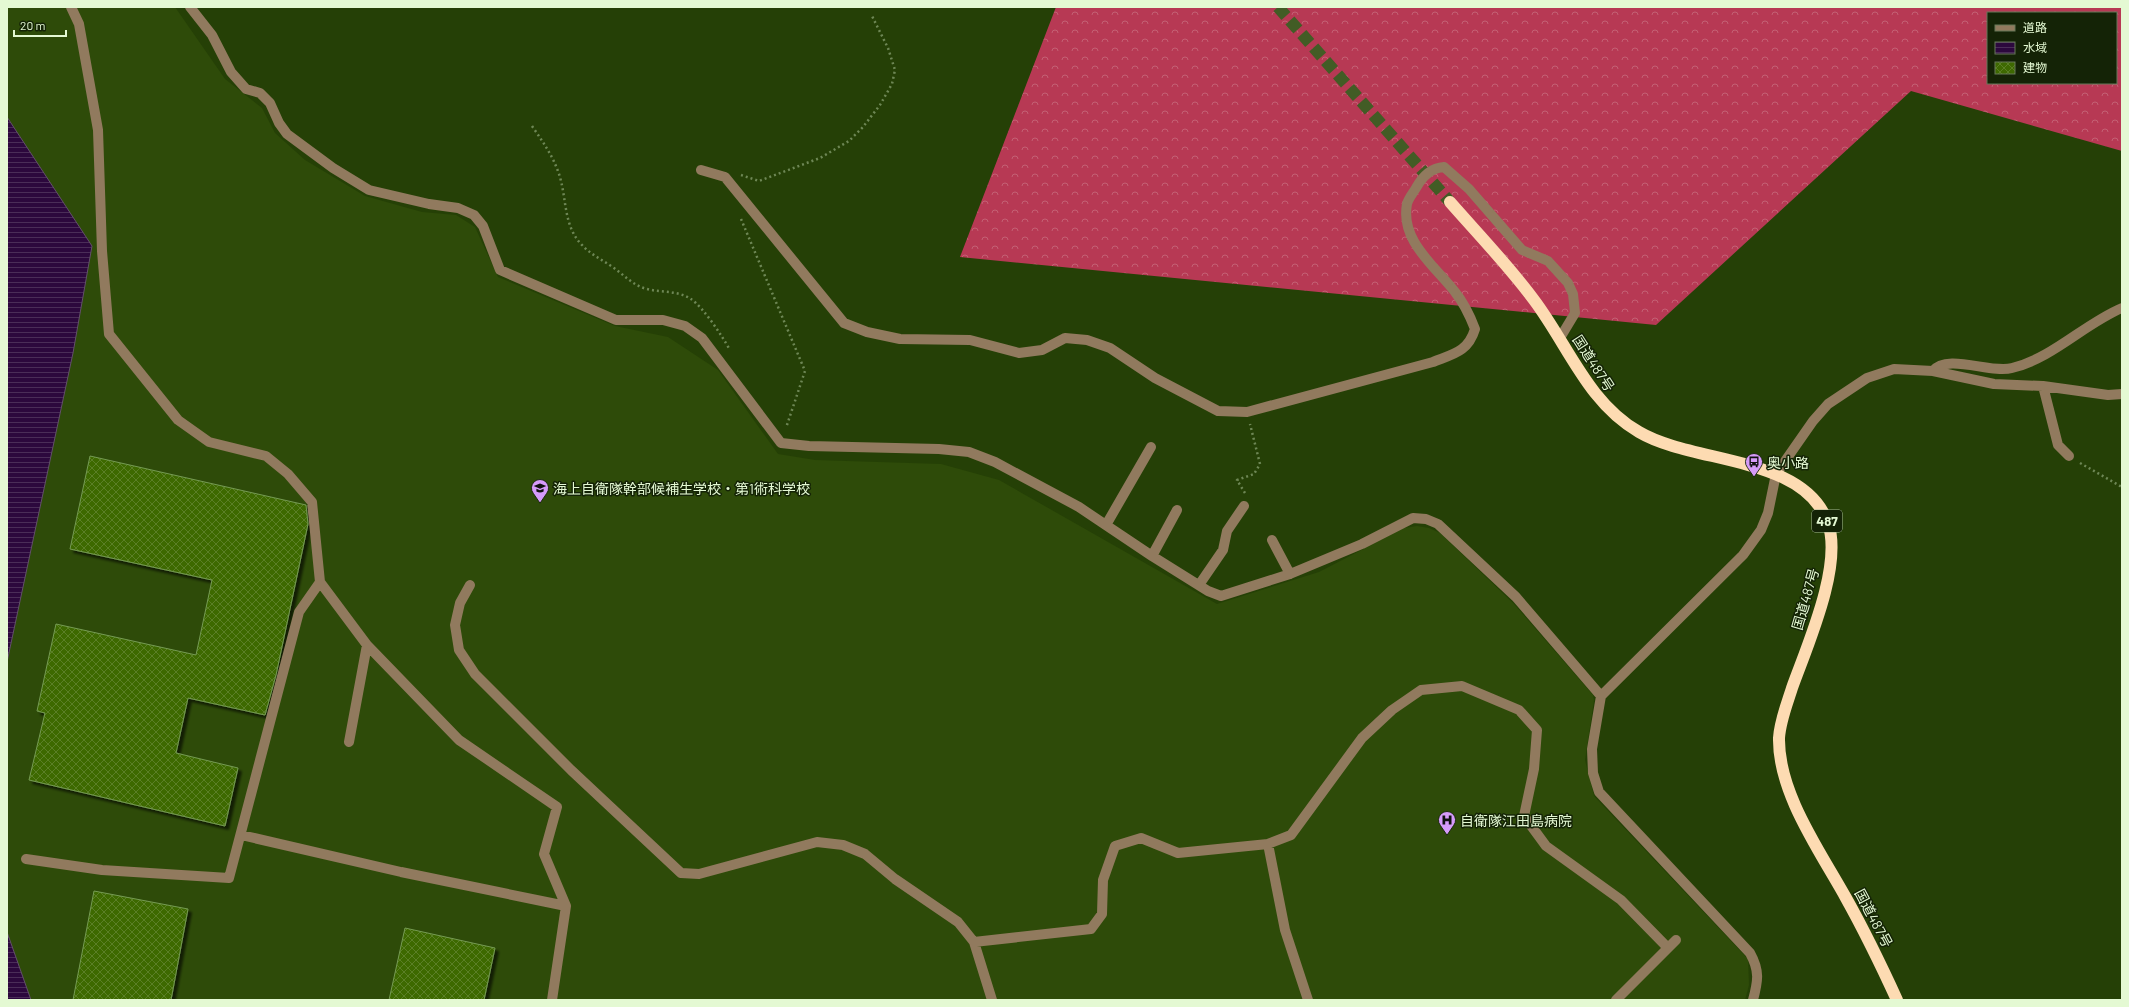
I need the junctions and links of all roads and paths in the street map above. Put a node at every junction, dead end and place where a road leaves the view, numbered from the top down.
1 (71, 7) edge
2 (190, 7) edge
3 (871, 14) dead end
4 (532, 126) dead end
5 (701, 170) dead end
6 (740, 175) dead end
7 (1450, 202) tunnel mouth
8 (751, 229) dead end
9 (2122, 308) edge
10 (1560, 338) junction
11 (731, 352) dead end
12 (1933, 371) junction
13 (2043, 386) junction
14 (2122, 394) edge
15 (1247, 412) junction
16 (781, 443) junction
17 (1151, 447) dead end
18 (2069, 456) joint
19 (1776, 474) junction
20 (2122, 488) edge
21 (1244, 506) joint
22 (1177, 510) dead end
23 (1106, 525) junction
24 (1272, 540) dead end
25 (1152, 556) junction
26 (1290, 574) junction
27 (320, 582) junction
28 (470, 585) dead end
29 (1199, 585) junction
30 (367, 645) junction
31 (1601, 696) junction
32 (349, 742) dead end
33 (241, 835) junction
34 (1268, 844) junction
35 (26, 859) dead end
36 (566, 906) junction
37 (1676, 940) dead end
38 (974, 942) junction
39 (1668, 948) junction
40 (552, 1000) edge
41 (992, 1000) edge
42 (1308, 1000) edge
43 (1616, 1000) edge
44 (1753, 1000) edge
45 (1897, 1000) edge

1 - 27 street
2 - 16 street
3 - 6 path
4 - 11 path
5 - 15 street
7 - 10 highway, 国道487号 / 487
8 - 16 path
9 - 12 street
10 - 15 street
10 - 19 highway, 国道487号 / 487
12 - 13 street
12 - 19 street
13 - 14 street
13 - 18 street
15 - 21 path
16 - 23 street
17 - 23 street
18 - 20 path
19 - 31 street
19 - 45 highway, 国道487号 / 487
21 - 29 street
22 - 25 street
23 - 25 street
24 - 26 street
25 - 29 street
26 - 29 street
26 - 31 street
27 - 30 street
27 - 33 street
28 - 38 street
30 - 32 street
30 - 36 street
31 - 44 street
33 - 35 street
33 - 36 street
34 - 38 street
34 - 39 street
34 - 42 street
36 - 40 street
37 - 39 street
38 - 41 street
39 - 43 street

